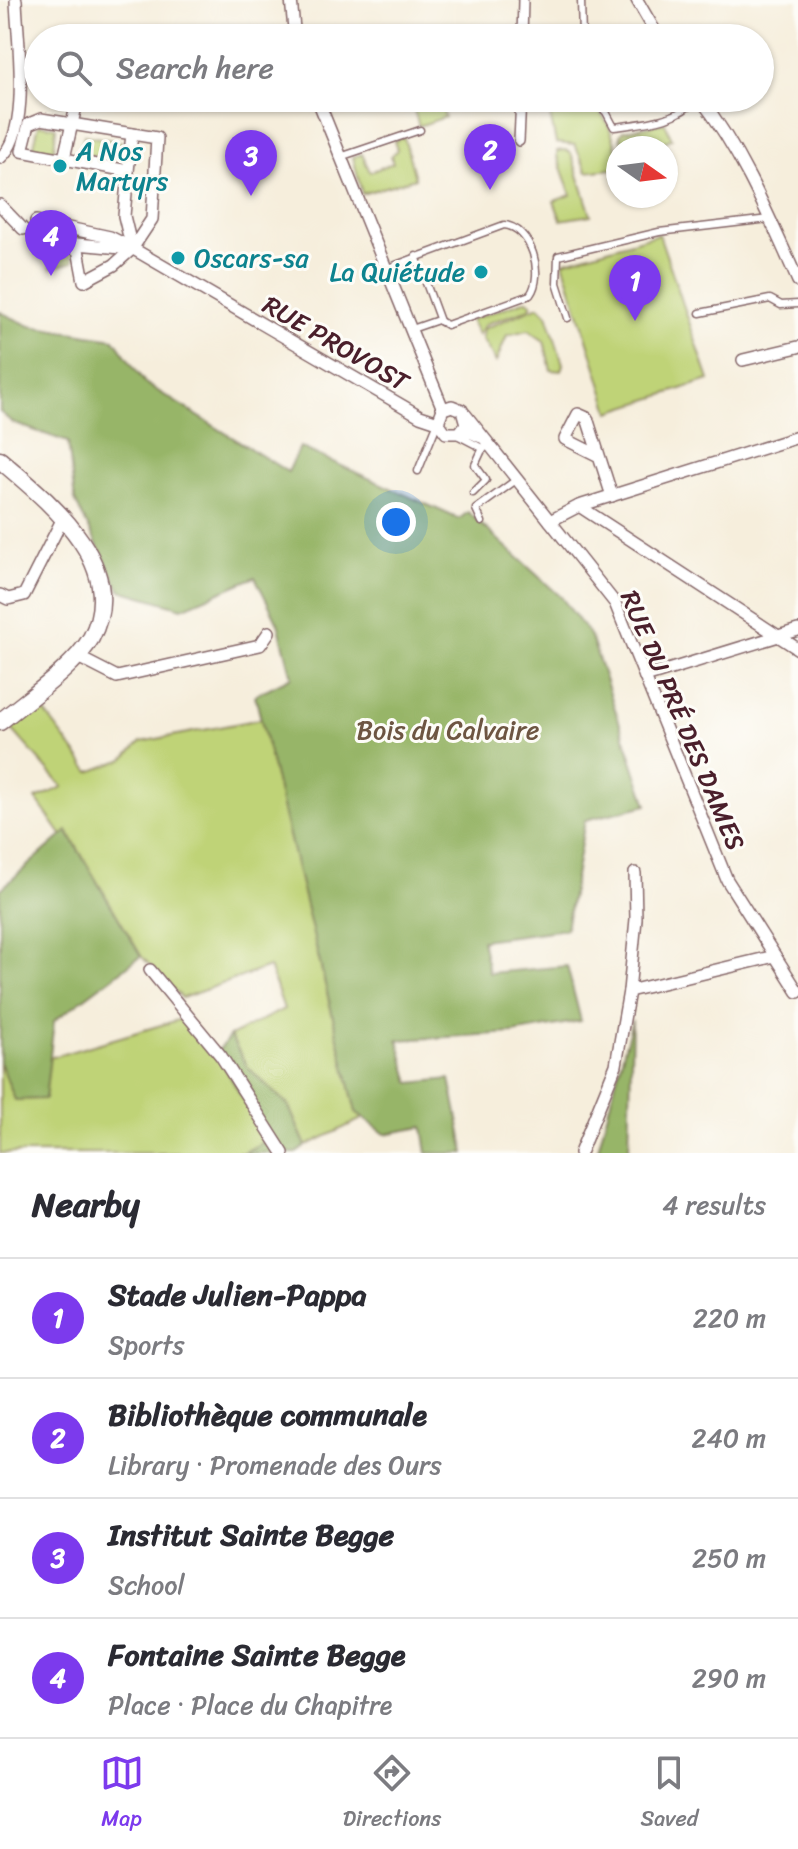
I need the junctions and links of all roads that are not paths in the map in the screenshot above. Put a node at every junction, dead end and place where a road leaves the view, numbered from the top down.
1 (16, 0) edge
2 (291, 0) edge
3 (523, 0) edge
4 (581, 0) edge
5 (637, 0) edge
6 (294, 24) edge
7 (522, 24) edge
8 (582, 24) edge
9 (651, 24) edge
10 (75, 112) edge
11 (322, 112) edge
12 (520, 112) edge
13 (606, 112) edge
14 (677, 112) edge
15 (710, 112) edge
16 (24, 120) junction
17 (73, 123) junction
18 (420, 130) dead end
19 (132, 134) junction
20 (519, 141) dead end
21 (340, 157) junction
22 (64, 158) junction
23 (1, 159) edge
24 (128, 171) junction
25 (0, 205) edge
26 (769, 219) junction
27 (36, 221) dead end
28 (23, 229) joint
29 (132, 249) junction
30 (76, 252) junction
31 (416, 256) junction
32 (385, 269) junction
33 (798, 281) edge
34 (798, 304) edge
35 (700, 313) dead end
36 (568, 318) dead end
37 (440, 321) junction
38 (409, 330) junction
39 (798, 347) edge
40 (743, 360) dead end
41 (443, 409) junction
42 (465, 414) junction
43 (438, 422) junction
44 (458, 433) junction
45 (798, 437) edge
46 (485, 445) junction
47 (599, 456) dead end
48 (0, 460) edge
49 (418, 471) dead end
50 (516, 480) junction
51 (473, 493) dead end
52 (612, 496) junction
53 (579, 506) junction
54 (64, 516) junction
55 (550, 521) junction
56 (482, 522) dead end
57 (0, 595) edge
58 (798, 630) edge
59 (269, 632) dead end
60 (781, 635) junction
61 (798, 649) edge
62 (76, 656) junction
63 (645, 677) junction
64 (0, 722) edge
65 (635, 873) dead end
66 (775, 956) junction
67 (150, 970) dead end
68 (629, 991) junction
69 (798, 992) edge
70 (283, 1153) edge
71 (580, 1153) edge

1 - 16 street
2 - 6 street
3 - 7 street
4 - 8 lane
5 - 9 street
10 - 17 street
11 - 21 street
12 - 20 street
13 - 14 lane
15 - 26 street
16 - 17 street
16 - 22 street
16 - 23 street
17 - 19 street
17 - 22 street
18 - 21 lane
19 - 24 street
19 - 29 street
21 - 32 street
22 - 24 street
24 - 29 street
25 - 28 street
26 - 33 street
26 - 36 lane
27 - 29 street, RUE PROVOST
28 - 30 lane
29 - 30 street
29 - 30 street
29 - 43 street, RUE PROVOST
31 - 32 lane
31 - 37 lane
31 - 37 lane
32 - 38 street
34 - 35 lane
37 - 38 lane
38 - 41 street
39 - 40 street
41 - 42 street
41 - 43 street
42 - 44 street
42 - 46 street, RUE DU PRÉ DES DAMES
43 - 44 street
43 - 49 lane
44 - 46 street
45 - 52 street
46 - 50 street, RUE DU PRÉ DES DAMES
46 - 51 lane
47 - 52 street
48 - 54 main road
50 - 55 street, RUE DU PRÉ DES DAMES
50 - 56 lane
52 - 53 street
53 - 55 street
53 - 60 street
54 - 57 street
54 - 62 main road
55 - 63 street, RUE DU PRÉ DES DAMES
58 - 60 street
59 - 62 street
60 - 61 street
60 - 63 street
62 - 64 main road
63 - 66 street, RUE DU PRÉ DES DAMES
65 - 68 street
66 - 68 street
66 - 69 street, RUE DU PRÉ DES DAMES
67 - 70 street
68 - 71 street

